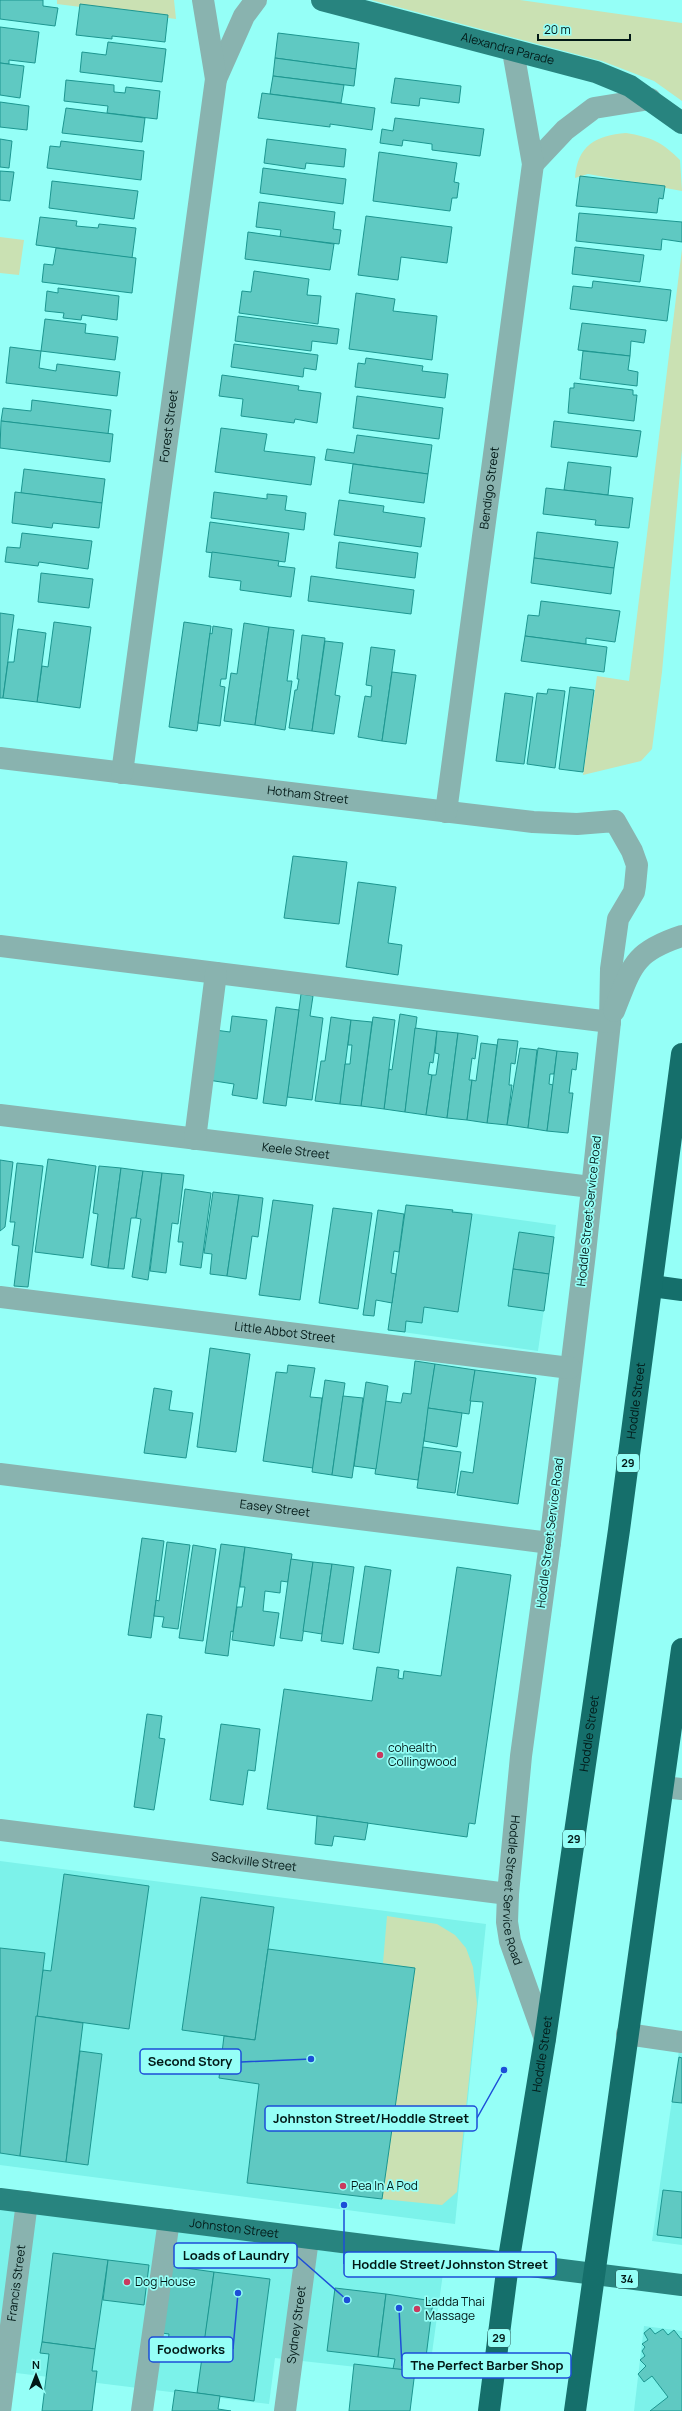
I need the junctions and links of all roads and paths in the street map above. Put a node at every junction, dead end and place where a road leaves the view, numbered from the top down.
1 (203, 0) edge
2 (256, 0) edge
3 (322, 0) edge
4 (513, 50) junction
5 (216, 79) junction
6 (650, 99) junction
7 (682, 123) edge
8 (532, 164) junction
9 (0, 758) edge
10 (122, 773) junction
11 (446, 812) junction
12 (616, 821) joint
13 (682, 936) edge
14 (0, 946) edge
15 (216, 973) junction
16 (610, 1022) junction
17 (682, 1054) edge
18 (0, 1115) edge
19 (195, 1138) junction
20 (591, 1187) junction
21 (674, 1187) edge
22 (652, 1286) junction
23 (682, 1290) edge
24 (0, 1297) edge
25 (570, 1368) junction
26 (0, 1474) edge
27 (550, 1543) junction
28 (682, 1649) edge
29 (673, 1788) edge
30 (0, 1830) edge
31 (508, 1894) junction
32 (627, 2034) junction
33 (545, 2039) junction
34 (682, 2042) edge
35 (0, 2199) edge
36 (27, 2202) junction
37 (169, 2220) junction
38 (308, 2239) junction
39 (508, 2264) junction
40 (593, 2275) junction
41 (682, 2286) edge
42 (0, 2411) edge
43 (142, 2411) edge
44 (286, 2411) edge
45 (489, 2411) edge
46 (574, 2411) edge

1 - 5 street, Forest Street
2 - 5 street, Forest Street
3 - 4 main road, Alexandra Parade
4 - 6 main road, Alexandra Parade
4 - 8 street, Bendigo Street
5 - 10 street, Forest Street
6 - 7 main road, Alexandra Parade
6 - 8 street
8 - 11 street, Bendigo Street
9 - 10 street, Hotham Street
10 - 11 street, Hotham Street
11 - 12 street, Hotham Street
12 - 16 street, Hoddle Street Service Road
13 - 16 street, Hoddle Street Service Road
14 - 15 street
15 - 16 street
15 - 19 street
16 - 20 street, Hoddle Street Service Road
17 - 21 highway, Hoddle Street / 29
18 - 19 street, Keele Street
19 - 20 street, Keele Street
20 - 25 street, Hoddle Street Service Road
21 - 22 highway, Hoddle Street / 29
22 - 23 highway
22 - 33 highway, Hoddle Street / 29
24 - 25 street, Little Abbot Street
25 - 27 street, Hoddle Street Service Road
26 - 27 street, Easey Street
27 - 31 street, Hoddle Street Service Road
28 - 29 highway
29 - 32 highway
30 - 31 street, Sackville Street
31 - 33 street, Hoddle Street Service Road
32 - 34 street
32 - 40 highway
33 - 39 highway, Hoddle Street / 29
35 - 36 main road, Johnston Street / 34
36 - 37 main road, Johnston Street / 34
36 - 42 street, Francis Street
37 - 38 main road, Johnston Street / 34
37 - 43 street
38 - 39 main road, Johnston Street / 34
38 - 44 street, Sydney Street
39 - 40 main road, Johnston Street / 34
39 - 45 highway, Hoddle Street / 29
40 - 41 main road, Johnston Street / 34
40 - 46 highway

